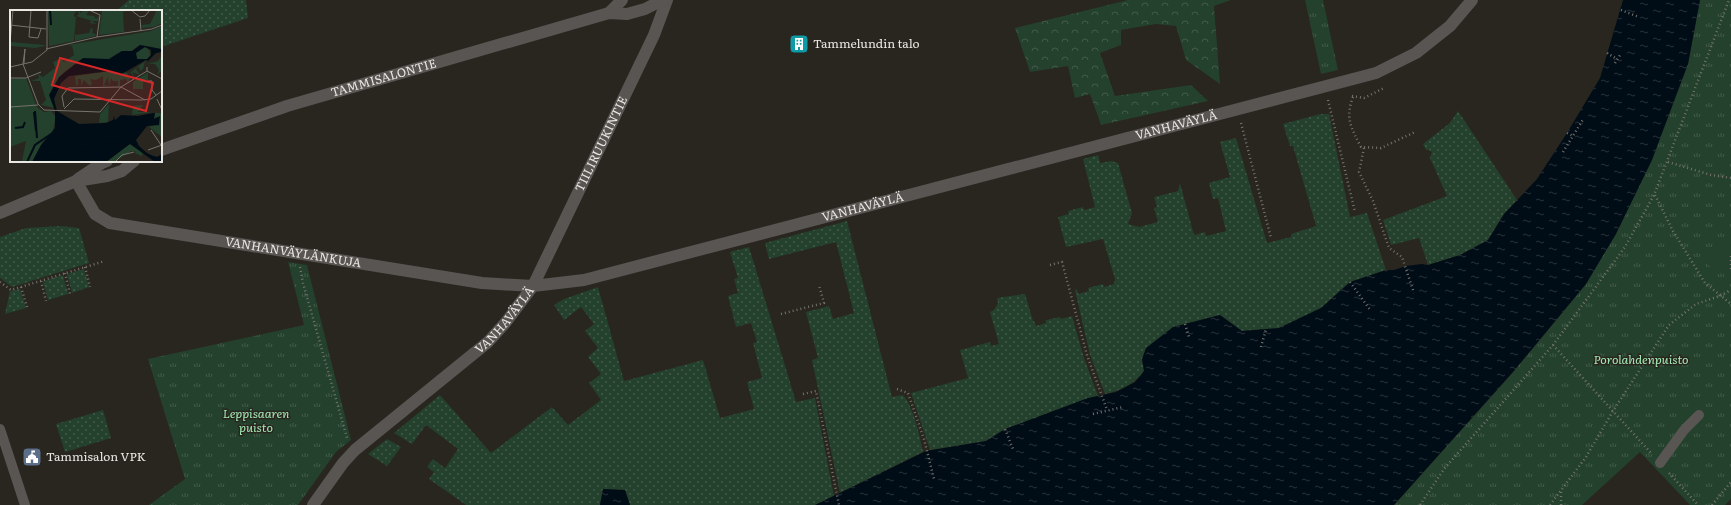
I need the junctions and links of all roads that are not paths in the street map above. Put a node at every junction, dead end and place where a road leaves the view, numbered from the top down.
1 (622, 0) edge
2 (663, 0) edge
3 (667, 0) edge
4 (1472, 0) edge
5 (608, 13) junction
6 (162, 150) edge
7 (104, 162) edge
8 (133, 162) edge
9 (76, 181) junction
10 (0, 213) edge
11 (533, 286) junction
12 (1699, 416) dead end
13 (0, 429) edge
14 (1660, 463) road end
15 (25, 505) edge
16 (313, 505) edge

1 - 5 street, TAMMISALONTIE
2 - 5 street, TAMMISALONTIE
3 - 11 street, TIILIRUUKINTIE
4 - 11 street, VANHAVÄYLÄ
5 - 6 street, TAMMISALONTIE
7 - 9 street
8 - 9 street
9 - 10 street
9 - 11 street, VANHANVÄYLÄNKUJA
11 - 16 street, VANHAVÄYLÄ
12 - 14 lane
13 - 15 lane

